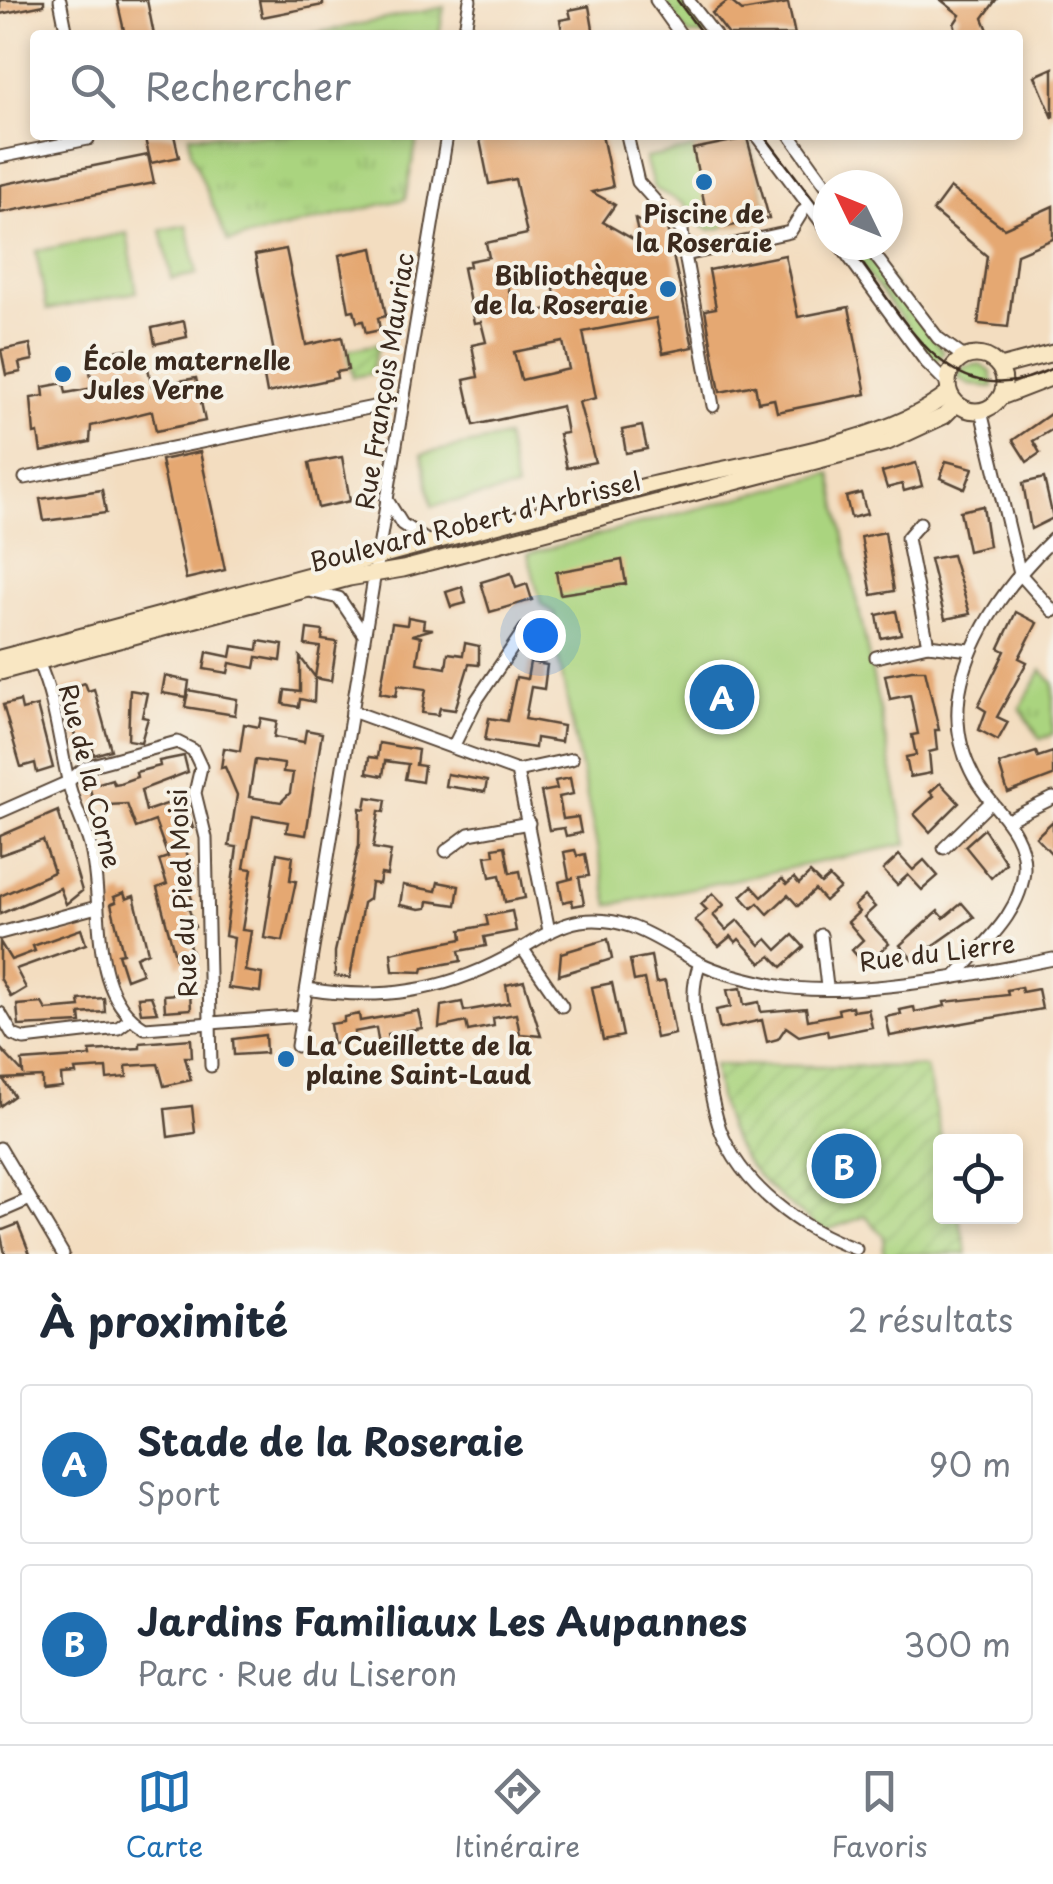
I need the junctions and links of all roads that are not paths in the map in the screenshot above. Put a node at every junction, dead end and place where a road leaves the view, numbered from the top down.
1 (60, 0) edge
2 (470, 0) edge
3 (656, 0) edge
4 (688, 0) edge
5 (67, 30) edge
6 (465, 30) edge
7 (678, 30) edge
8 (711, 30) edge
9 (83, 140) edge
10 (446, 140) edge
11 (628, 140) edge
12 (760, 140) edge
13 (794, 140) edge
14 (0, 157) edge
15 (815, 170) edge
16 (813, 210) edge
17 (803, 212) dead end
18 (686, 255) junction
19 (851, 260) edge
20 (878, 260) edge
21 (1053, 353) edge
22 (964, 357) junction
23 (1000, 367) junction
24 (1053, 377) edge
25 (951, 393) junction
26 (1001, 397) junction
27 (403, 401) junction
28 (713, 406) dead end
29 (981, 411) junction
30 (25, 478) dead end
31 (386, 498) junction
32 (920, 523) dead end
33 (1053, 540) edge
34 (430, 544) junction
35 (377, 566) junction
36 (1020, 574) junction
37 (304, 590) junction
38 (1053, 611) edge
39 (525, 629) dead end
40 (364, 635) junction
41 (928, 645) junction
42 (970, 650) junction
43 (876, 657) dead end
44 (0, 658) edge
45 (38, 662) junction
46 (0, 672) edge
47 (352, 712) junction
48 (454, 745) junction
49 (572, 758) dead end
50 (517, 771) junction
51 (68, 782) junction
52 (1053, 798) edge
53 (992, 802) junction
54 (0, 812) edge
55 (1010, 819) junction
56 (529, 823) junction
57 (944, 848) dead end
58 (446, 851) dead end
59 (97, 908) junction
60 (549, 931) junction
61 (0, 933) edge
62 (820, 935) dead end
63 (522, 948) junction
64 (1053, 959) edge
65 (700, 963) junction
66 (955, 977) junction
67 (827, 987) junction
68 (307, 989) junction
69 (562, 1006) dead end
70 (0, 1013) edge
71 (302, 1016) junction
72 (130, 1019) junction
73 (210, 1023) junction
74 (297, 1046) dead end
75 (211, 1066) dead end
76 (0, 1148) edge
77 (30, 1199) junction
78 (0, 1212) edge
79 (856, 1249) dead end
80 (63, 1254) edge

1 - 5 street
2 - 6 street
3 - 7 street
4 - 8 street
9 - 14 street
10 - 27 street, Rue François Mauriac
11 - 18 street
12 - 16 street
13 - 15 street
17 - 18 street
18 - 28 street
19 - 25 street
20 - 22 street
21 - 23 street
22 - 23 street
22 - 25 street
23 - 26 street
24 - 26 street
25 - 29 street
25 - 34 street, Boulevard Robert d'Arbrissel
25 - 35 street, Boulevard Robert d'Arbrissel
26 - 29 street
27 - 30 street
27 - 31 street, Rue François Mauriac
29 - 36 street
31 - 34 street
31 - 35 street, Rue François Mauriac
32 - 41 street
33 - 36 street
34 - 35 street, Boulevard Robert d'Arbrissel
35 - 37 street, Boulevard Robert d'Arbrissel
35 - 40 street, Rue François Mauriac
35 - 44 street, Boulevard Robert d'Arbrissel
36 - 38 street
36 - 42 street
37 - 40 street
37 - 45 street, Boulevard Robert d'Arbrissel
39 - 48 street
40 - 47 street, Rue François Mauriac
41 - 42 street
41 - 43 street
42 - 53 street
45 - 46 street, Boulevard Robert d'Arbrissel
45 - 51 street, Rue de la Corne
47 - 48 street
47 - 68 street, Rue François Mauriac
48 - 50 street
49 - 50 street
50 - 56 street
51 - 54 street, Rue du Pied Moisi
51 - 59 street, Rue de la Corne
51 - 73 street, Rue du Pied Moisi
52 - 55 street
53 - 55 street
53 - 57 street
55 - 66 street
56 - 58 street
56 - 60 street
59 - 61 street
59 - 72 street, Rue de la Corne
60 - 63 street, Rue du Lierre
60 - 65 street, Rue du Lierre
62 - 67 street, Rue du Lierre
63 - 68 street, Rue du Lierre
63 - 69 street
64 - 66 street, Rue du Lierre
65 - 67 street, Rue du Lierre
65 - 79 street
66 - 67 street, Rue du Lierre
68 - 71 street, Rue François Mauriac
70 - 72 street
71 - 73 street
71 - 74 street, Rue François Mauriac
72 - 73 street
73 - 75 street, Rue du Pied Moisi
76 - 77 street
77 - 78 street
77 - 80 street

